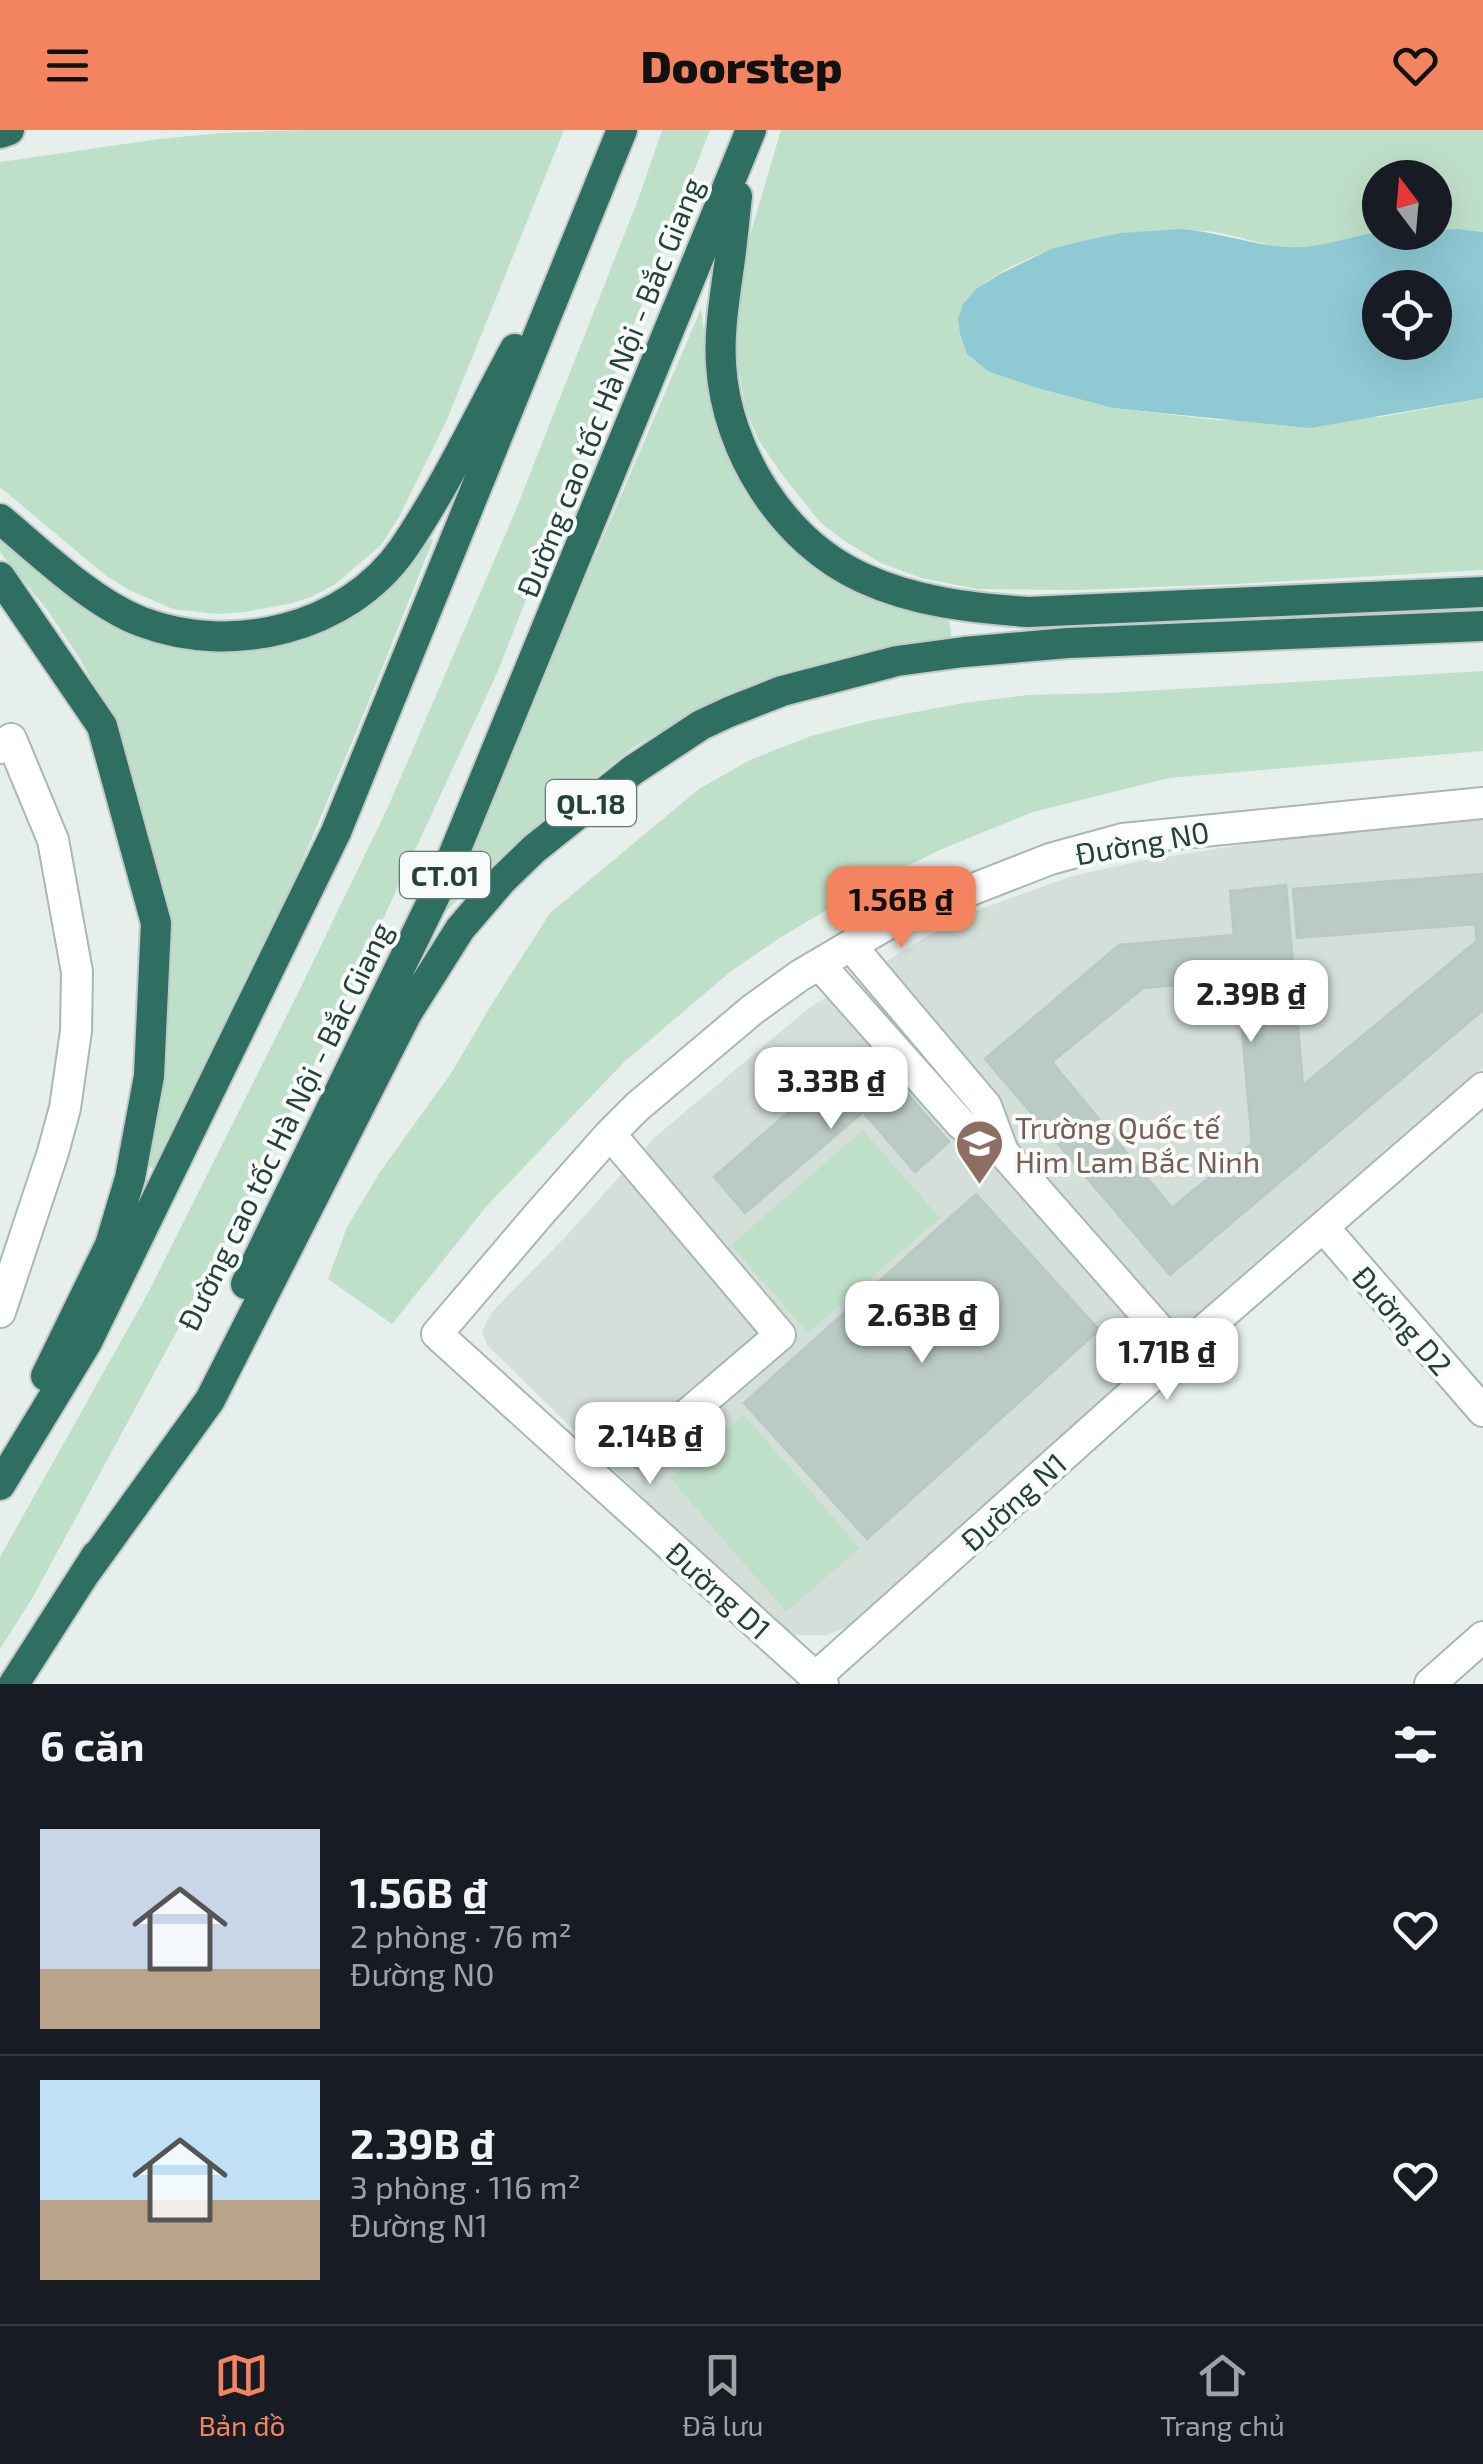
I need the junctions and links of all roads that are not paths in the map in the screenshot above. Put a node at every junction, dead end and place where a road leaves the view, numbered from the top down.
1 (9, 130) edge
2 (622, 130) edge
3 (0, 132) edge
4 (748, 140) edge
5 (588, 214) junction
6 (0, 519) edge
7 (0, 578) edge
8 (1483, 592) edge
9 (1483, 626) edge
10 (5, 744) edge
11 (1483, 803) edge
12 (851, 946) junction
13 (819, 964) junction
14 (1483, 1088) edge
15 (610, 1134) junction
16 (1003, 1152) junction
17 (1324, 1228) junction
18 (0, 1312) edge
19 (437, 1334) joint
20 (1179, 1352) junction
21 (1483, 1411) edge
22 (642, 1453) dead end
23 (0, 1466) edge
24 (0, 1485) edge
25 (86, 1572) junction
26 (1483, 1637) edge
27 (820, 1681) edge
28 (14, 1684) edge
29 (1430, 1684) edge

1 - 3 highway
2 - 5 highway
4 - 8 highway
4 - 25 highway, Đường cao tốc Hà Nội - Bắc Giang / CT.01
5 - 6 highway
5 - 24 highway
7 - 23 highway
9 - 25 highway, QL.18
10 - 18 street
11 - 12 street, Đường N0
12 - 13 street, Đường N0
12 - 16 street
13 - 15 street, Đường N0
13 - 16 street
14 - 17 street, Đường N1
15 - 19 street, Đường N0
15 - 22 street
16 - 20 street
17 - 20 street, Đường N1
17 - 21 street, Đường D2
19 - 27 street, Đường D1
20 - 27 street, Đường N1
25 - 28 highway, Đường cao tốc Hà Nội - Bắc Giang / CT.01
26 - 29 street

